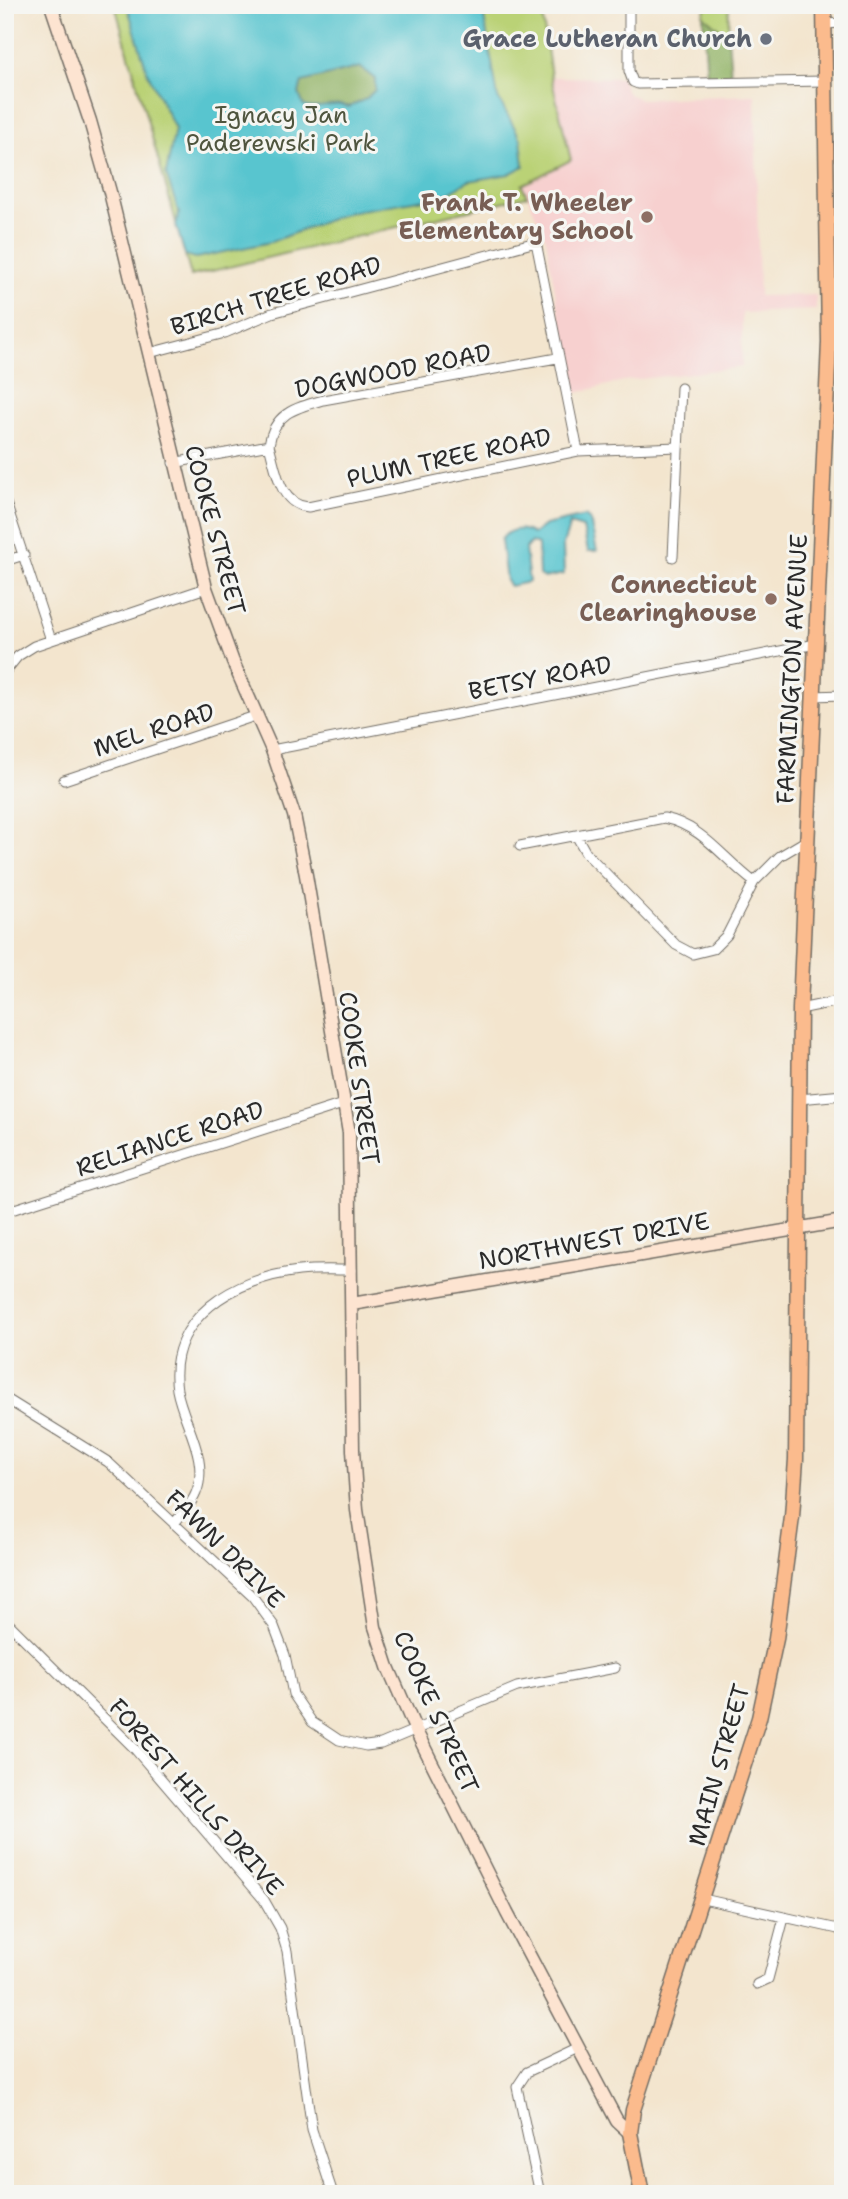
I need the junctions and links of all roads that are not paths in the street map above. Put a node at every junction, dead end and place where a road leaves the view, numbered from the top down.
1 (51, 5) edge
2 (629, 5) edge
3 (824, 5) edge
4 (843, 23) edge
5 (824, 24) junction
6 (825, 81) junction
7 (836, 342) edge
8 (149, 353) junction
9 (557, 358) junction
10 (681, 388) dead end
11 (269, 445) junction
12 (678, 447) junction
13 (578, 451) junction
14 (173, 463) junction
15 (5, 500) edge
16 (24, 555) junction
17 (673, 557) dead end
18 (5, 561) edge
19 (206, 588) junction
20 (51, 640) junction
21 (816, 644) junction
22 (5, 672) edge
23 (843, 695) edge
24 (813, 696) junction
25 (255, 716) junction
26 (272, 750) junction
27 (64, 780) dead end
28 (576, 835) junction
29 (807, 840) junction
30 (520, 846) dead end
31 (754, 882) junction
32 (843, 1000) edge
33 (800, 1009) junction
34 (843, 1095) edge
35 (799, 1100) junction
36 (346, 1103) junction
37 (5, 1212) edge
38 (843, 1221) edge
39 (796, 1228) junction
40 (352, 1270) junction
41 (352, 1304) junction
42 (796, 1336) joint
43 (5, 1398) edge
44 (174, 1524) junction
45 (5, 1620) edge
46 (615, 1668) dead end
47 (416, 1731) junction
48 (704, 1899) junction
49 (784, 1918) junction
50 (843, 1933) edge
51 (757, 1984) dead end
52 (578, 2048) junction
53 (630, 2133) junction
54 (333, 2194) edge
55 (540, 2194) edge
56 (642, 2194) edge

1 - 8 main road, COOKE STREET
2 - 6 street
3 - 5 highway, FARMINGTON AVENUE
4 - 5 street
5 - 6 highway, FARMINGTON AVENUE
6 - 7 highway, FARMINGTON AVENUE
7 - 21 highway, FARMINGTON AVENUE
8 - 9 street, BIRCH TREE ROAD
8 - 14 main road, COOKE STREET
9 - 11 street, DOGWOOD ROAD
9 - 13 street
10 - 12 street
11 - 13 street, PLUM TREE ROAD
11 - 14 street
12 - 13 street, PLUM TREE ROAD
12 - 17 street
14 - 19 main road, COOKE STREET
15 - 16 street
16 - 18 street
16 - 20 street
19 - 20 street
19 - 25 main road, COOKE STREET
20 - 22 street
21 - 24 highway, FARMINGTON AVENUE
21 - 26 street, BETSY ROAD
23 - 24 street
24 - 29 highway, FARMINGTON AVENUE
25 - 26 main road, COOKE STREET
25 - 27 street, MEL ROAD
26 - 36 main road, COOKE STREET
28 - 30 street
28 - 31 street
28 - 31 street
29 - 31 street
29 - 33 highway, FARMINGTON AVENUE
32 - 33 street
33 - 35 highway, FARMINGTON AVENUE
34 - 35 street
35 - 39 highway, FARMINGTON AVENUE
36 - 37 street, RELIANCE ROAD
36 - 40 main road, COOKE STREET
38 - 39 main road, NORTHWEST DRIVE
39 - 41 main road, NORTHWEST DRIVE
39 - 42 highway, FARMINGTON AVENUE
40 - 41 main road, COOKE STREET
40 - 44 street
41 - 47 main road, COOKE STREET
42 - 48 highway, MAIN STREET
43 - 44 street, FAWN DRIVE
44 - 47 street, FAWN DRIVE
45 - 54 street, FOREST HILLS DRIVE
46 - 47 street, FAWN DRIVE
47 - 52 main road, COOKE STREET
48 - 49 street
48 - 53 highway, MAIN STREET
49 - 50 street
49 - 51 street
52 - 53 main road, COOKE STREET
52 - 55 street
53 - 56 highway, MAIN STREET

